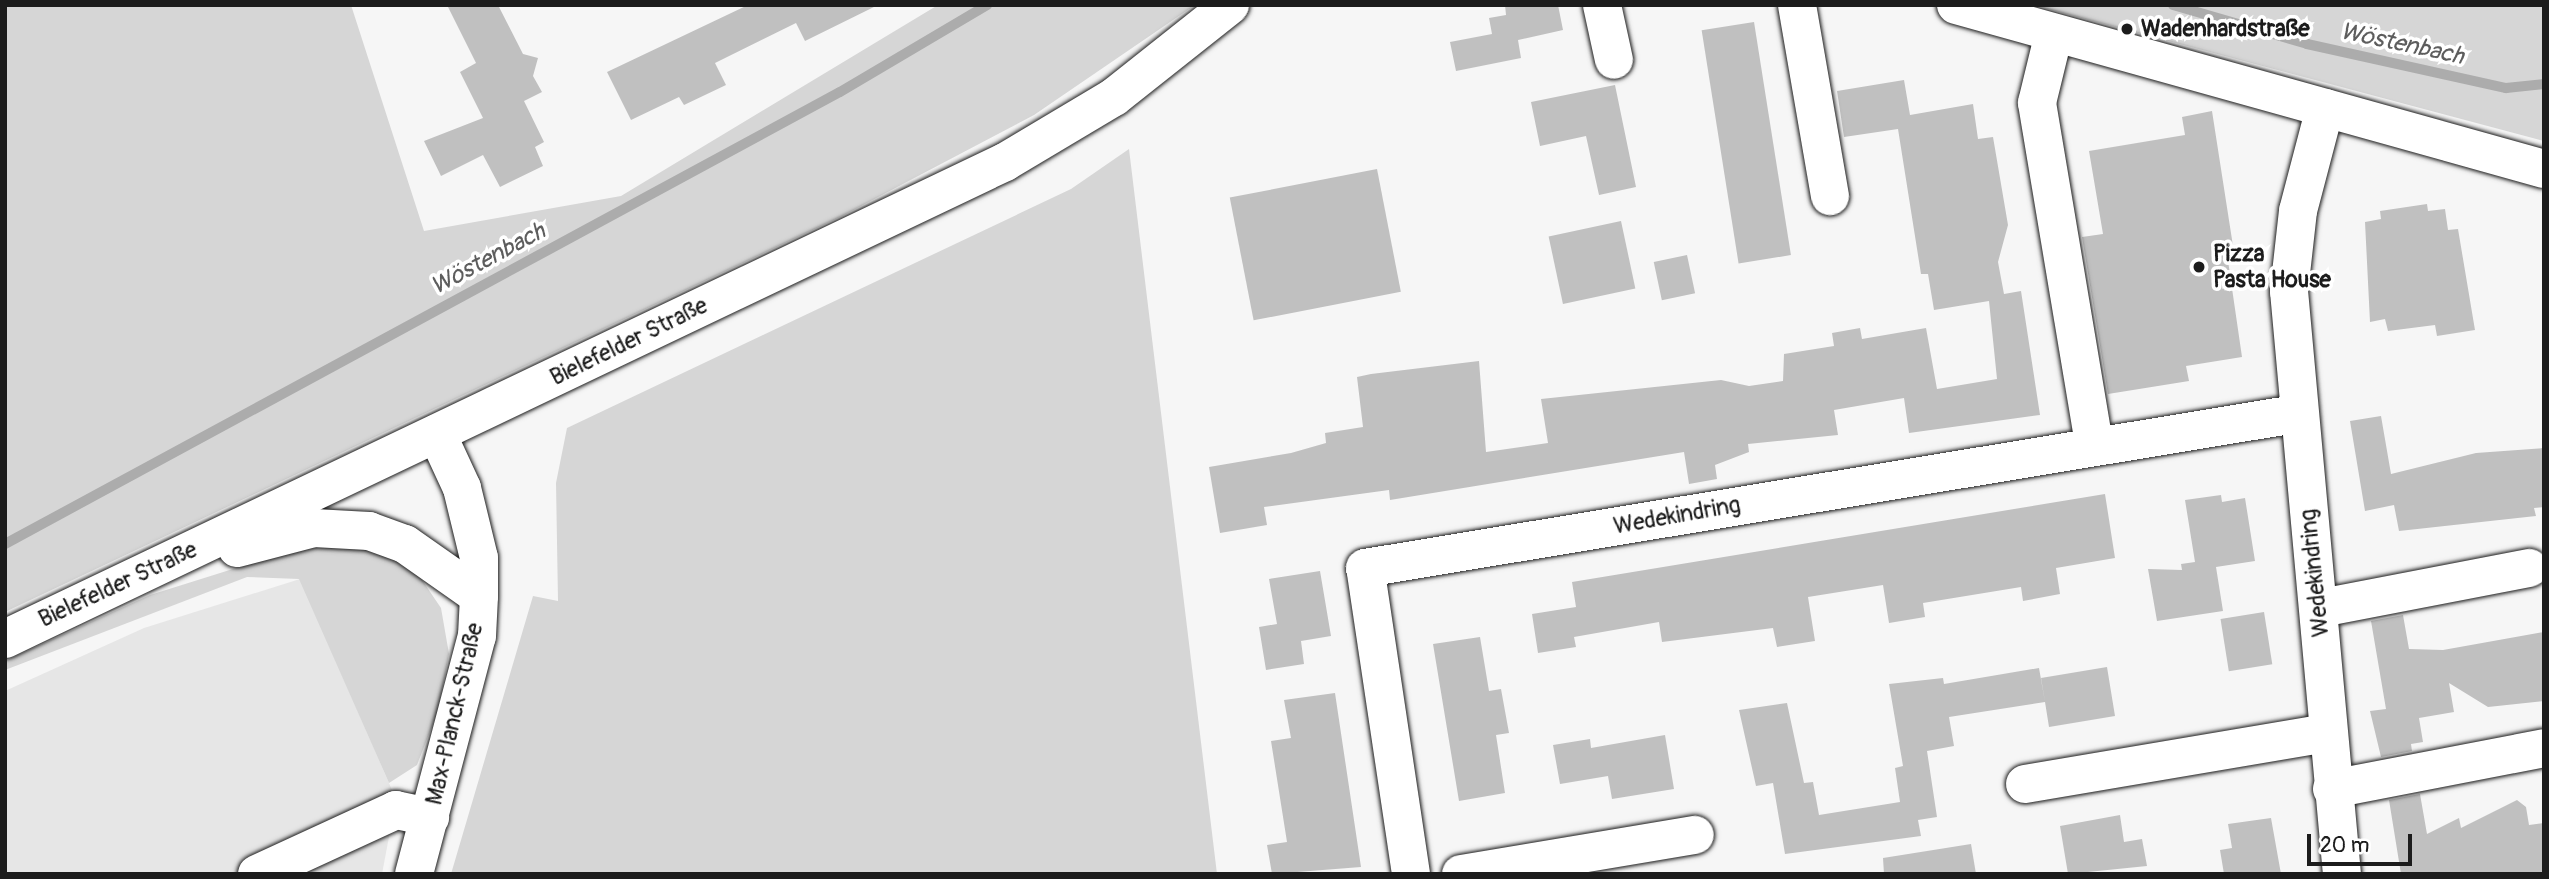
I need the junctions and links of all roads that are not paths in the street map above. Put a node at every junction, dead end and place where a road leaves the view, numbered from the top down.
1 (1230, 5) edge
2 (1602, 5) edge
3 (1797, 5) edge
4 (1956, 5) edge
5 (2054, 33) junction
6 (1614, 60) dead end
7 (2325, 108) junction
8 (2544, 169) edge
9 (1830, 196) dead end
10 (2295, 414) junction
11 (437, 434) junction
12 (2094, 445) junction
13 (2529, 569) dead end
14 (147, 571) junction
15 (479, 596) junction
16 (2321, 608) junction
17 (5, 639) edge
18 (2327, 733) junction
19 (2544, 748) edge
20 (2025, 784) dead end
21 (2332, 789) junction
22 (430, 817) junction
23 (1695, 835) dead end
24 (257, 874) edge
25 (414, 874) edge
26 (1411, 874) edge
27 (1461, 874) edge
28 (2342, 874) edge

1 - 11 street, Bielefelder Straße
2 - 6 street
3 - 9 street
4 - 5 street
5 - 7 street
5 - 12 street
7 - 8 street
7 - 10 street, Wedekindring
10 - 12 street, Wedekindring
10 - 16 street, Wedekindring
11 - 14 street, Bielefelder Straße
11 - 15 street, Max-Planck-Straße
12 - 26 street, Wedekindring
13 - 16 street
14 - 15 street
14 - 17 street, Bielefelder Straße
15 - 22 street, Max-Planck-Straße
16 - 18 street, Wedekindring
18 - 20 street
18 - 21 street, Wedekindring
19 - 21 street
21 - 28 street, Wedekindring
22 - 24 street
22 - 25 street, Max-Planck-Straße
23 - 27 street

